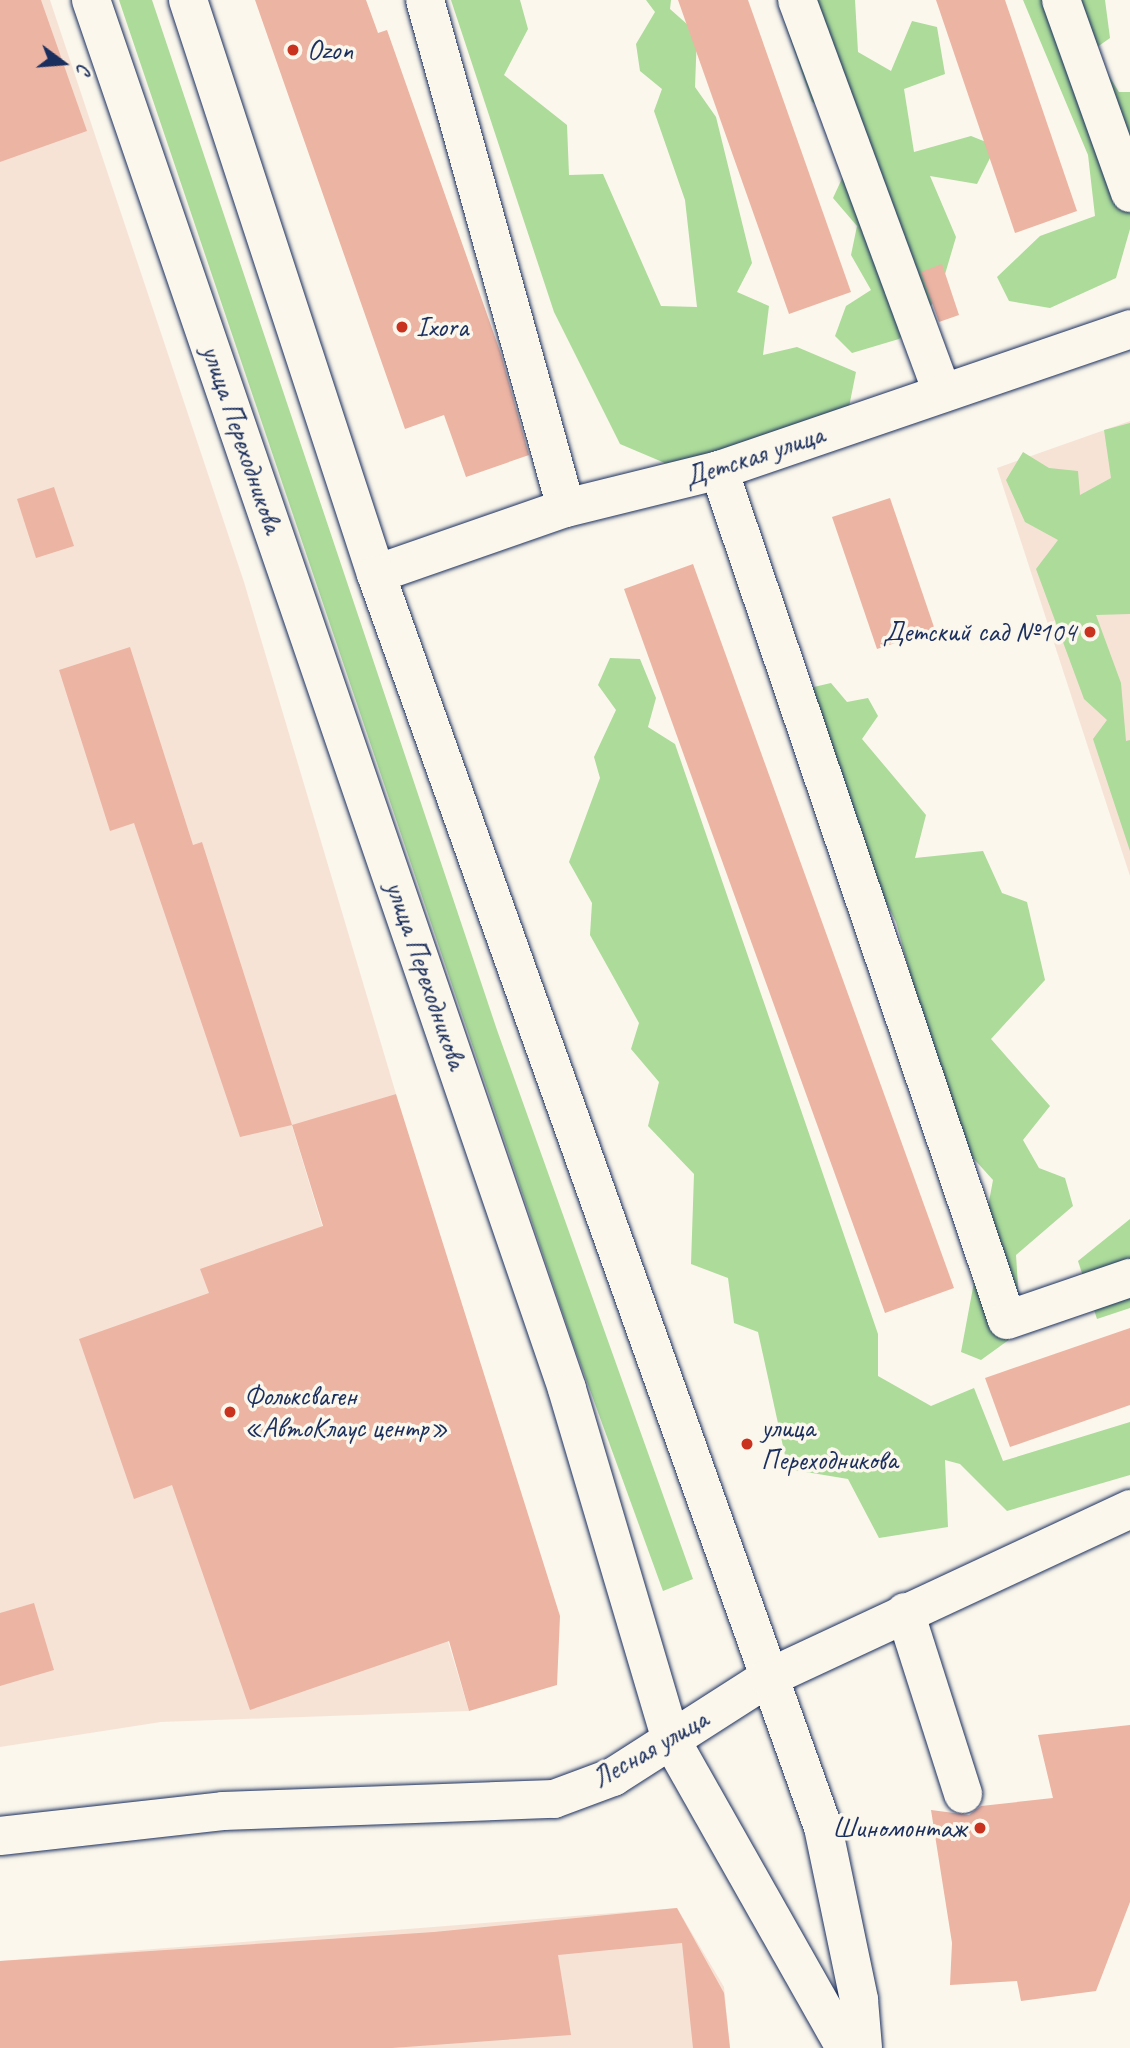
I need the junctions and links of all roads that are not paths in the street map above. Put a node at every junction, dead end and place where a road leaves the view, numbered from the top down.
1 (91, 0) edge
2 (188, 0) edge
3 (425, 0) edge
4 (797, 0) edge
5 (1061, 0) edge
6 (1126, 168) edge
7 (1130, 329) edge
8 (942, 393) junction
9 (719, 470) junction
10 (566, 508) junction
11 (376, 574) junction
12 (1130, 1278) edge
13 (1130, 1509) edge
14 (905, 1612) junction
15 (768, 1678) junction
16 (671, 1740) junction
17 (963, 1794) dead end
18 (0, 1836) edge
19 (845, 2048) edge
20 (863, 2048) edge

1 - 16 main road, улица Переходникова
2 - 11 main road
3 - 10 main road
4 - 8 main road
5 - 6 main road
7 - 8 main road, Детская улица
8 - 9 main road, Детская улица
9 - 10 main road, Детская улица
9 - 12 main road
10 - 11 main road, Детская улица
11 - 15 main road
13 - 14 main road, Лесная улица
14 - 15 main road, Лесная улица
14 - 17 main road
15 - 16 main road, Лесная улица
15 - 20 main road
16 - 18 main road, Лесная улица
16 - 19 main road, улица Переходникова

